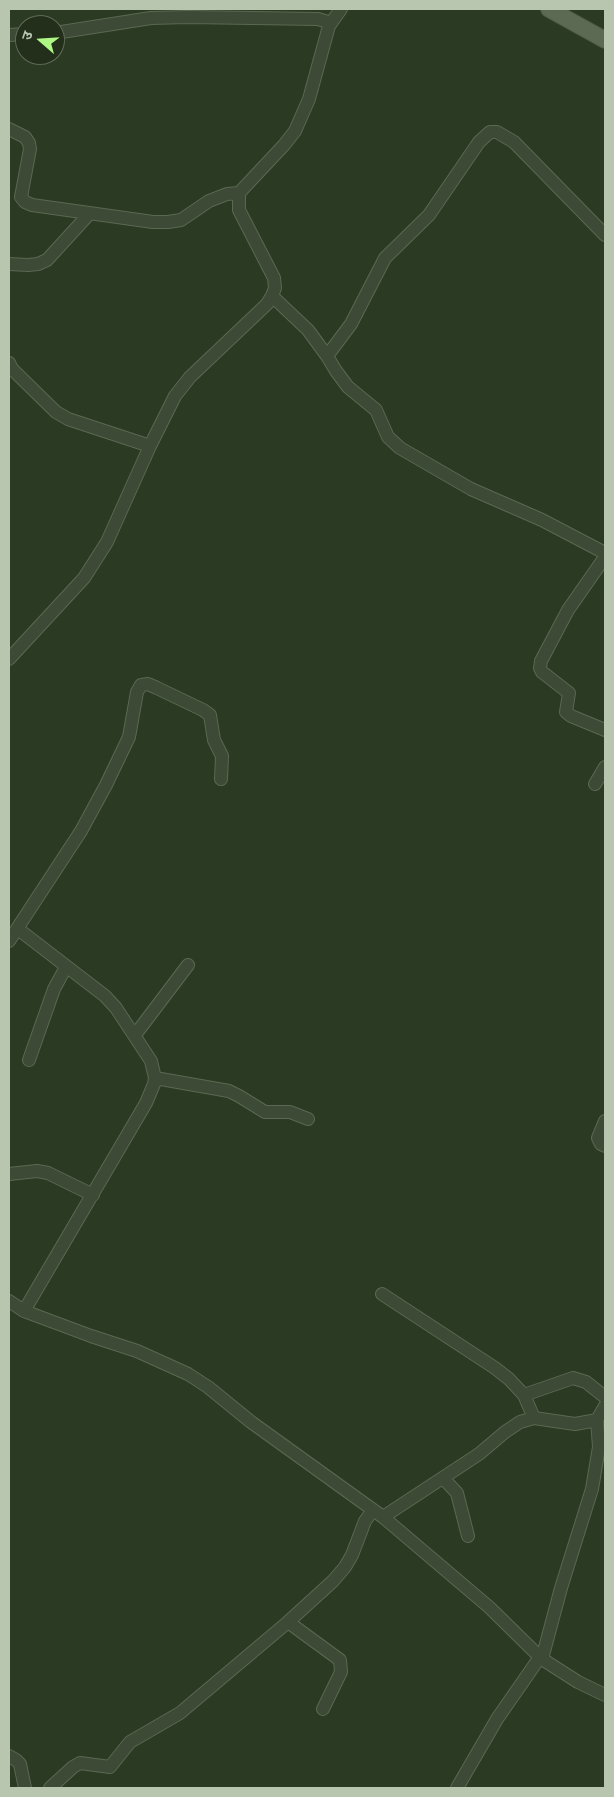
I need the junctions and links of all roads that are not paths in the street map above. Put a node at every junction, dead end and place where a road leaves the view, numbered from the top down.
1 (340, 9) edge
2 (549, 9) edge
3 (329, 26) junction
4 (65, 31) edge
5 (605, 40) edge
6 (9, 129) edge
7 (240, 193) junction
8 (90, 213) junction
9 (604, 233) edge
10 (9, 264) edge
11 (272, 296) junction
12 (327, 356) junction
13 (9, 363) edge
14 (150, 446) junction
15 (605, 555) edge
16 (9, 659) edge
17 (605, 730) edge
18 (605, 767) edge
19 (221, 779) dead end
20 (595, 784) dead end
21 (18, 929) junction
22 (9, 941) edge
23 (188, 965) dead end
24 (66, 967) junction
25 (134, 1035) junction
26 (29, 1060) dead end
27 (155, 1078) junction
28 (308, 1119) dead end
29 (605, 1121) edge
30 (605, 1146) edge
31 (10, 1173) edge
32 (93, 1195) junction
33 (382, 1294) dead end
34 (9, 1302) edge
35 (24, 1311) junction
36 (524, 1395) junction
37 (605, 1397) edge
38 (605, 1406) edge
39 (534, 1418) junction
40 (597, 1420) junction
41 (443, 1478) junction
42 (378, 1514) junction
43 (468, 1536) dead end
44 (288, 1622) junction
45 (541, 1658) junction
46 (605, 1695) edge
47 (324, 1709) dead end
48 (9, 1756) edge
49 (25, 1788) edge
50 (50, 1788) edge
51 (457, 1788) edge

1 - 3 street
2 - 5 main road
3 - 4 street
3 - 7 street
6 - 8 street
7 - 8 street
7 - 11 street
8 - 10 street
9 - 12 street
11 - 12 street
11 - 14 street
12 - 15 street
13 - 14 street
14 - 16 street
15 - 17 street
18 - 20 street
19 - 21 street
21 - 22 street
21 - 24 street
23 - 25 street
24 - 25 street
24 - 26 street
25 - 27 street
27 - 28 street
27 - 32 street
29 - 30 street
31 - 32 street
32 - 35 street
33 - 36 street
34 - 35 street
35 - 42 street
36 - 37 street
36 - 39 street
38 - 40 street
39 - 40 street
39 - 41 street
40 - 45 street
41 - 42 street
41 - 43 street
42 - 44 street
42 - 45 street
44 - 47 street
44 - 50 street
45 - 46 street
45 - 51 street
48 - 49 street

